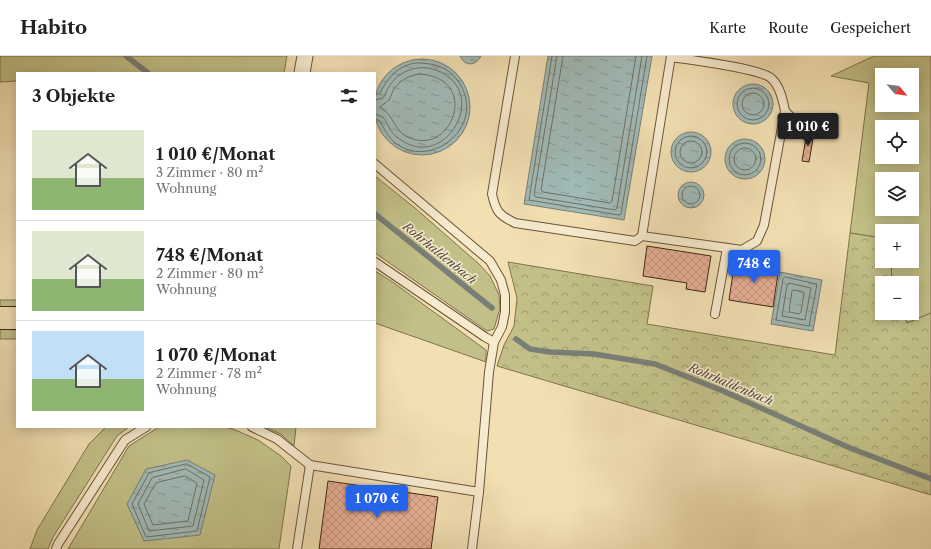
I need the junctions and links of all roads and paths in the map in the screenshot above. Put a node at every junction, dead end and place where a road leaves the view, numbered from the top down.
1 (305, 56) edge
2 (515, 56) edge
3 (671, 57) edge
4 (302, 72) edge
5 (785, 112) junction
6 (815, 125) dead end
7 (376, 165) edge
8 (642, 236) junction
9 (727, 248) junction
10 (376, 263) edge
11 (715, 314) dead end
12 (0, 318) edge
13 (16, 318) edge
14 (494, 342) junction
15 (144, 428) edge
16 (254, 428) edge
17 (310, 465) junction
18 (479, 492) junction
19 (56, 549) edge
20 (297, 549) edge
21 (472, 549) edge

1 - 4 street
2 - 8 lane
3 - 5 lane
3 - 8 lane
5 - 6 lane
5 - 9 lane
7 - 14 lane
8 - 9 lane
9 - 11 lane
10 - 14 lane
12 - 13 main road
14 - 18 lane
15 - 19 lane
16 - 17 lane
17 - 18 lane
17 - 20 lane
18 - 21 lane

